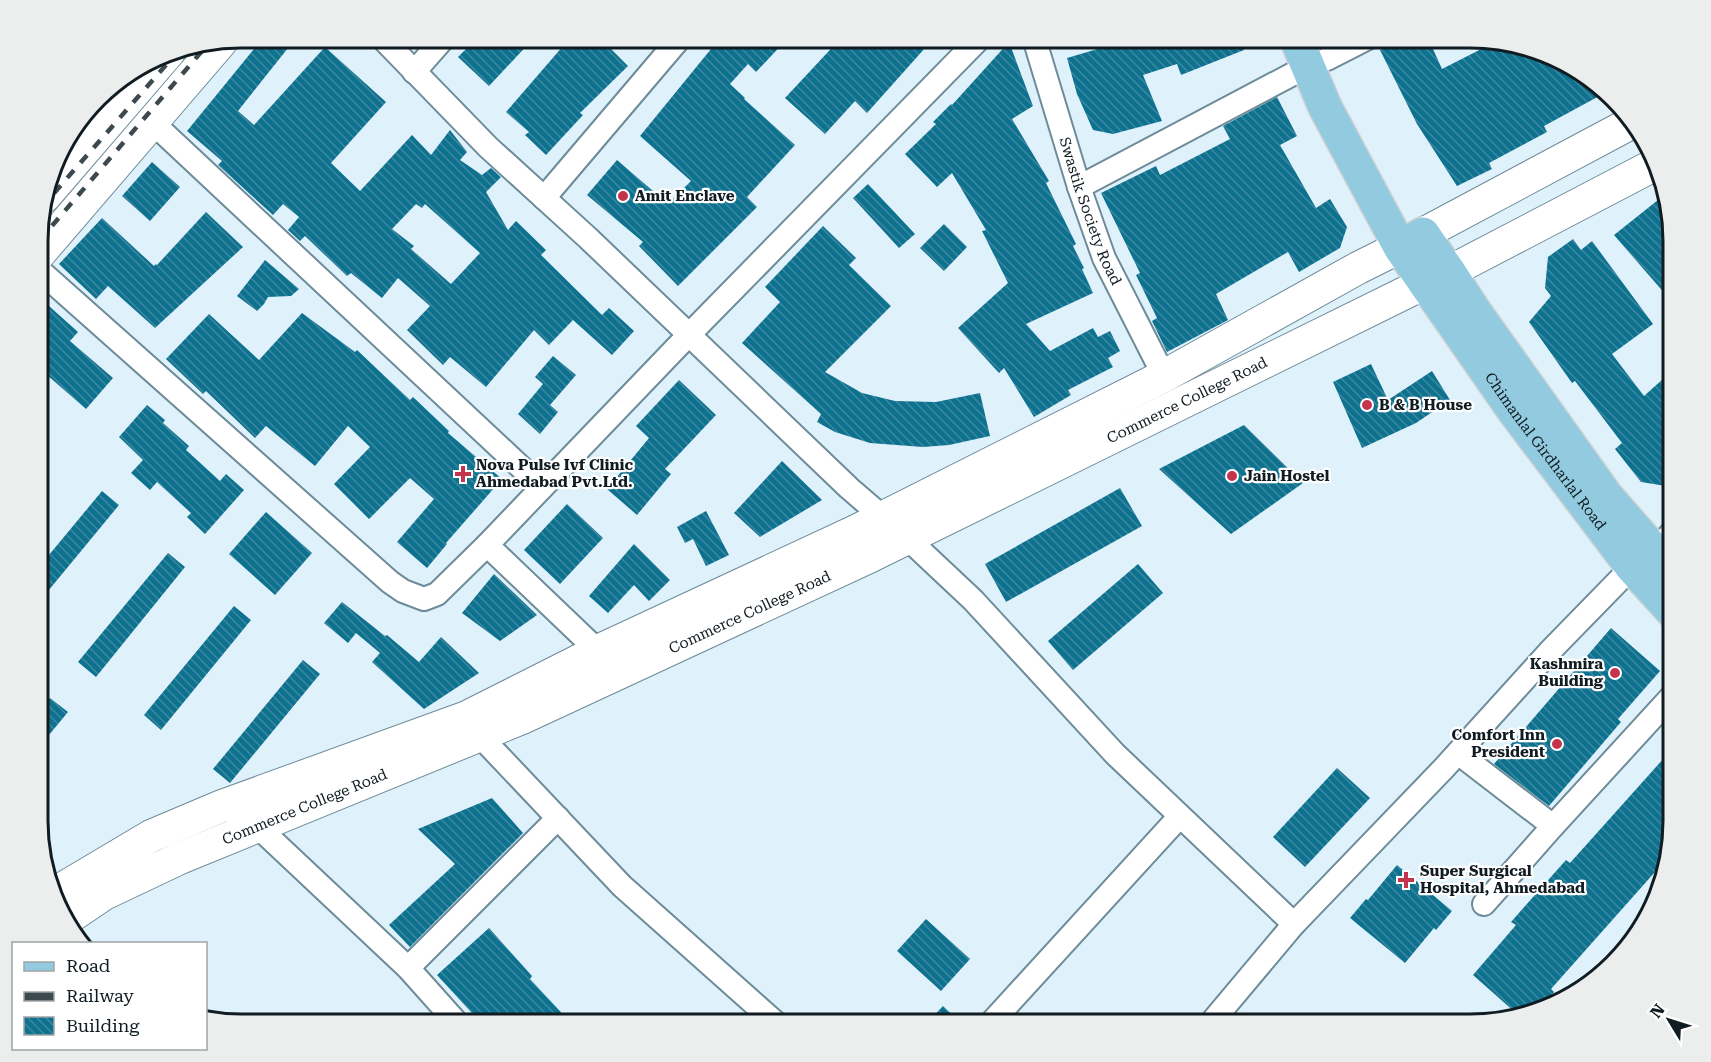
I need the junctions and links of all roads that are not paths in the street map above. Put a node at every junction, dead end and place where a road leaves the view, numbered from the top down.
1 (391, 48) edge
2 (435, 48) edge
3 (672, 48) edge
4 (970, 48) edge
5 (1037, 48) edge
6 (214, 50) edge
7 (1312, 50) edge
8 (169, 62) edge
9 (150, 72) edge
10 (414, 72) junction
11 (186, 82) junction
12 (152, 122) junction
13 (1625, 126) edge
14 (1648, 168) edge
15 (58, 178) edge
16 (1079, 186) junction
17 (544, 198) junction
18 (1412, 241) junction
19 (48, 243) edge
20 (48, 278) edge
21 (1437, 278) junction
22 (689, 335) junction
23 (1164, 376) junction
24 (543, 487) junction
25 (883, 517) junction
26 (907, 538) junction
27 (487, 545) junction
28 (1659, 555) edge
29 (1663, 571) edge
30 (598, 651) junction
31 (1663, 705) edge
32 (473, 726) junction
33 (1458, 753) junction
34 (222, 806) junction
35 (1180, 816) junction
36 (558, 818) junction
37 (258, 826) junction
38 (1553, 826) junction
39 (61, 890) edge
40 (1484, 904) dead end
41 (73, 915) edge
42 (1294, 924) junction
43 (408, 968) junction
44 (449, 1014) edge
45 (764, 1014) edge
46 (999, 1014) edge
47 (1218, 1014) edge

1 - 10 street
2 - 10 street
3 - 17 street
4 - 22 street
5 - 16 street, Swastik Society Road
6 - 11 main road
7 - 16 street
7 - 18 main road
8 - 11 main road
9 - 15 main road
10 - 17 street
11 - 12 main road
12 - 19 main road
12 - 24 street
13 - 18 main road, Commerce College Road
14 - 21 main road, Commerce College Road
16 - 23 street, Swastik Society Road
17 - 22 street
18 - 21 main road, Chimanlal Girdharlal Road
18 - 23 main road, Commerce College Road
20 - 27 street
21 - 26 main road, Commerce College Road
21 - 28 main road, Chimanlal Girdharlal Road
22 - 24 street
22 - 25 street
23 - 25 main road, Commerce College Road
24 - 27 street
25 - 26 street
25 - 30 main road, Commerce College Road
26 - 32 main road, Commerce College Road
26 - 35 street
27 - 30 street
28 - 29 main road, Chimanlal Girdharlal Road
28 - 33 street
30 - 32 main road, Commerce College Road
31 - 38 street
32 - 34 main road, Commerce College Road
32 - 36 street
32 - 37 main road, Commerce College Road
33 - 38 street
33 - 42 street
34 - 37 street
34 - 39 main road, Commerce College Road
35 - 42 street
35 - 46 street
36 - 43 street
36 - 45 street
37 - 41 main road, Commerce College Road
37 - 43 street
38 - 40 street
42 - 47 street
43 - 44 street

